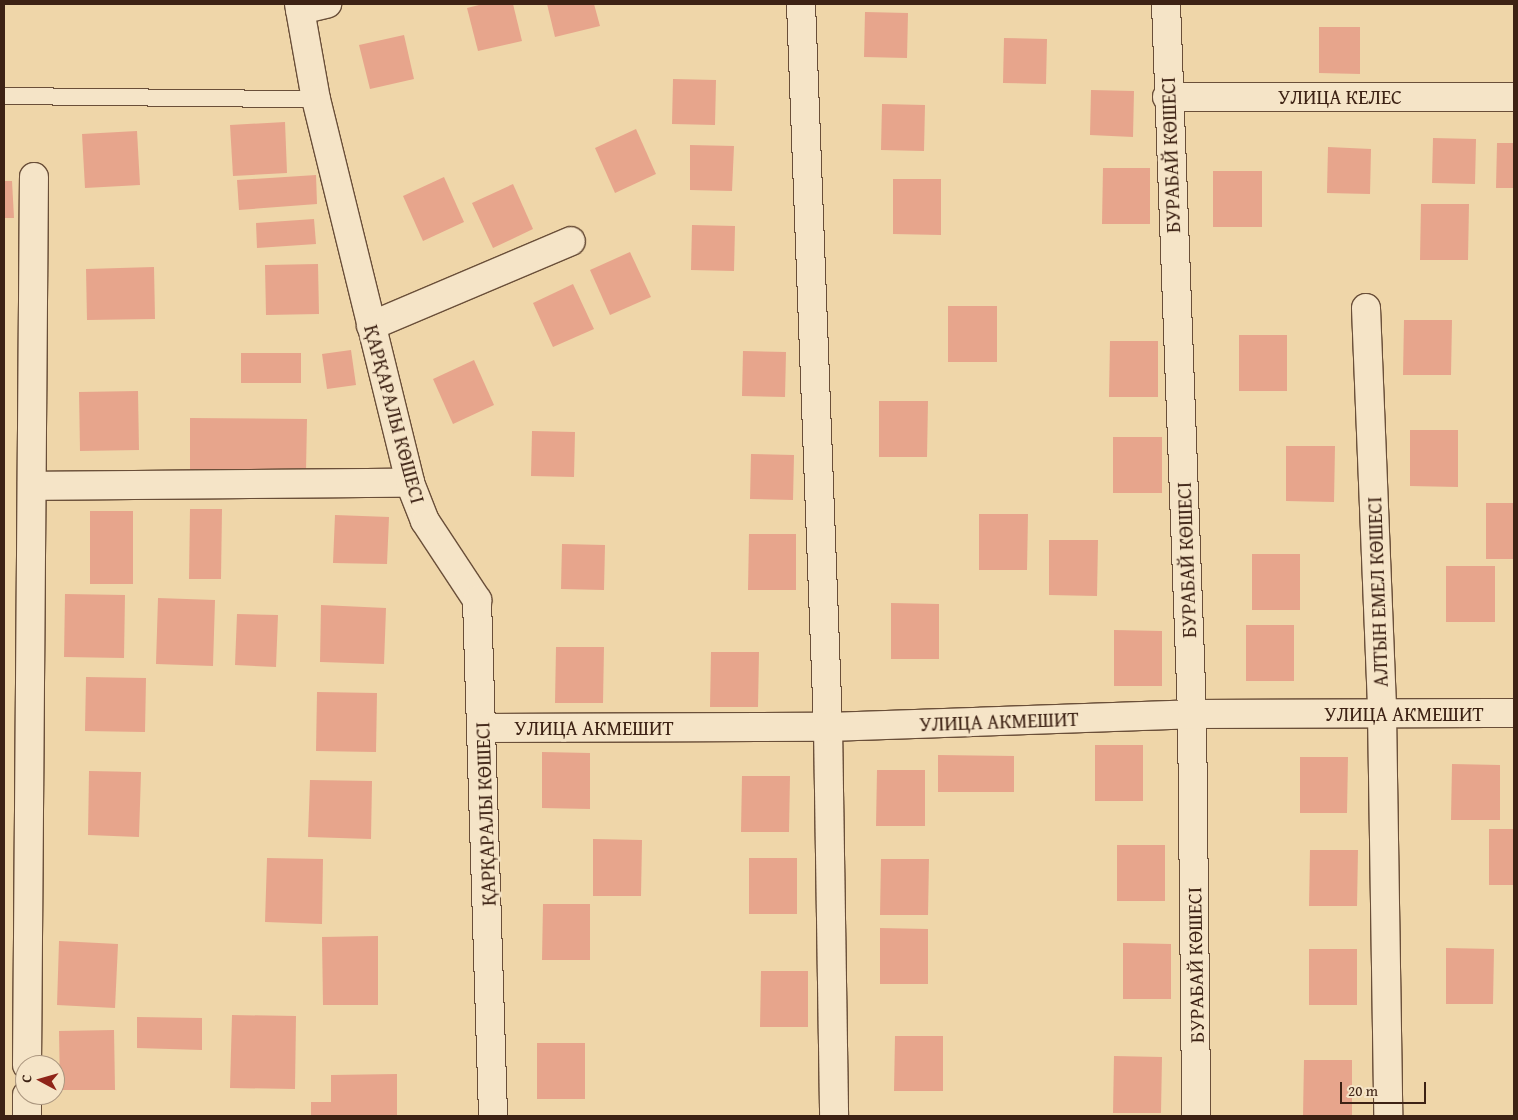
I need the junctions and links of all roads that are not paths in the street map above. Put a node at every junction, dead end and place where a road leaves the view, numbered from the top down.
1 (327, 4) edge
2 (802, 4) edge
3 (1166, 4) edge
4 (299, 7) edge
5 (4, 96) edge
6 (1167, 97) junction
7 (1514, 97) edge
8 (316, 99) junction
9 (34, 177) dead end
10 (571, 241) dead end
11 (1366, 308) dead end
12 (371, 326) junction
13 (410, 483) junction
14 (32, 486) junction
15 (1382, 712) junction
16 (1514, 712) edge
17 (1192, 714) junction
18 (828, 727) junction
19 (483, 728) junction
20 (27, 1055) edge
21 (493, 1116) edge
22 (834, 1116) edge
23 (1196, 1116) edge
24 (1388, 1116) edge

1 - 4 street
2 - 18 street
3 - 6 street, БУРАБАЙ КӨШЕСІ
4 - 8 street, ҚАРҚАРАЛЫ КӨШЕСІ
5 - 8 lane
6 - 7 street, УЛИЦА КЕЛЕC
6 - 17 street, БУРАБАЙ КӨШЕСІ
8 - 12 street, ҚАРҚАРАЛЫ КӨШЕСІ
9 - 14 street
10 - 12 street
11 - 15 street, АЛТЫН ЕМЕЛ КӨШЕСІ
12 - 13 street, ҚАРҚАРАЛЫ КӨШЕСІ
13 - 14 street
13 - 19 street, ҚАРҚАРАЛЫ КӨШЕСІ
14 - 20 street
15 - 16 street, УЛИЦА АКМЕШИТ
15 - 17 street, УЛИЦА АКМЕШИТ
15 - 24 street, АЛТЫН ЕМЕЛ КӨШЕСІ
17 - 18 street, УЛИЦА АКМЕШИТ
17 - 23 street, БУРАБАЙ КӨШЕСІ
18 - 19 street, УЛИЦА АКМЕШИТ
18 - 22 street
19 - 21 street, ҚАРҚАРАЛЫ КӨШЕСІ

